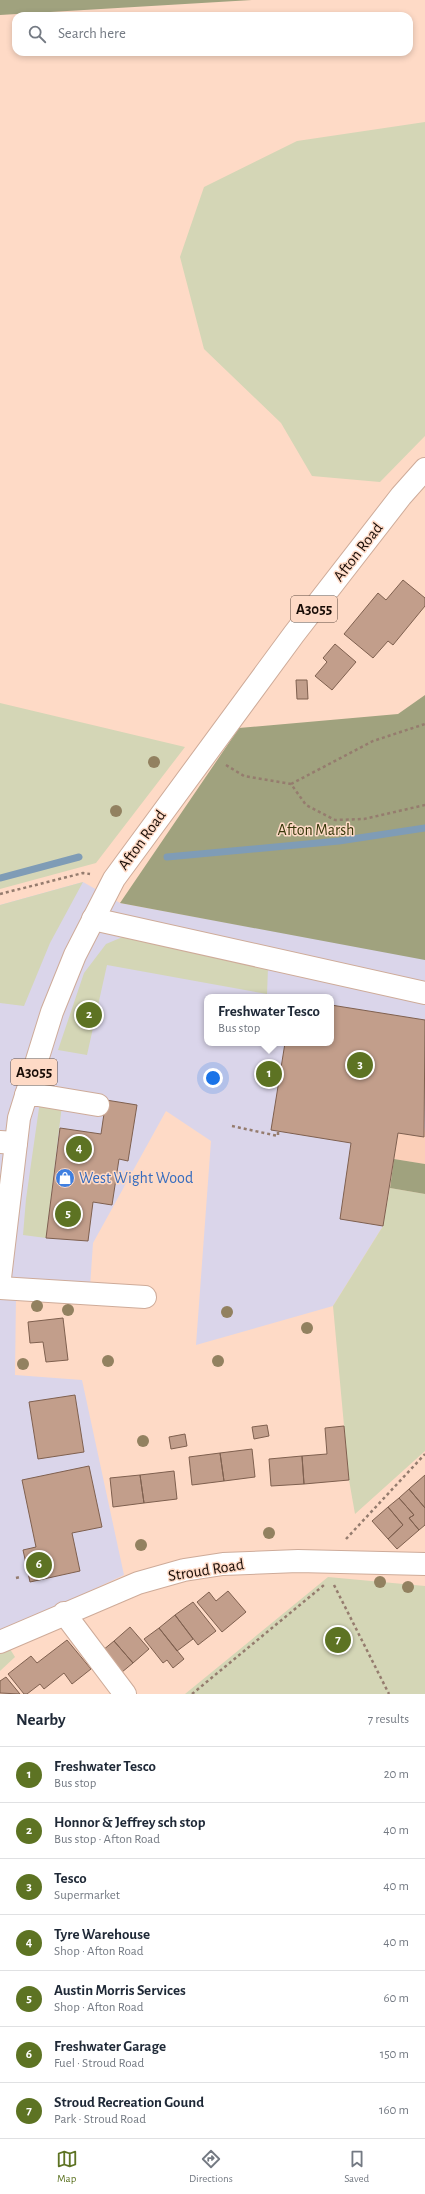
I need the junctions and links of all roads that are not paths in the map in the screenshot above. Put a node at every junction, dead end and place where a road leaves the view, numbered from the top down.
1 (425, 469) edge
2 (93, 919) junction
3 (425, 993) edge
4 (26, 1095) junction
5 (98, 1105) dead end
6 (8, 1142) edge
7 (0, 1278) edge
8 (0, 1288) edge
9 (145, 1297) dead end
10 (425, 1564) edge
11 (64, 1613) junction
12 (0, 1642) edge
13 (124, 1694) edge

1 - 2 main road, Afton Road / A3055
2 - 3 main road
2 - 4 main road, Afton Road / A3055
4 - 5 main road
4 - 6 main road, Afton Road / A3055
6 - 7 main road, Afton Road / A3055
8 - 9 main road
10 - 11 main road, Stroud Road
11 - 12 main road, Stroud Road
11 - 13 main road

